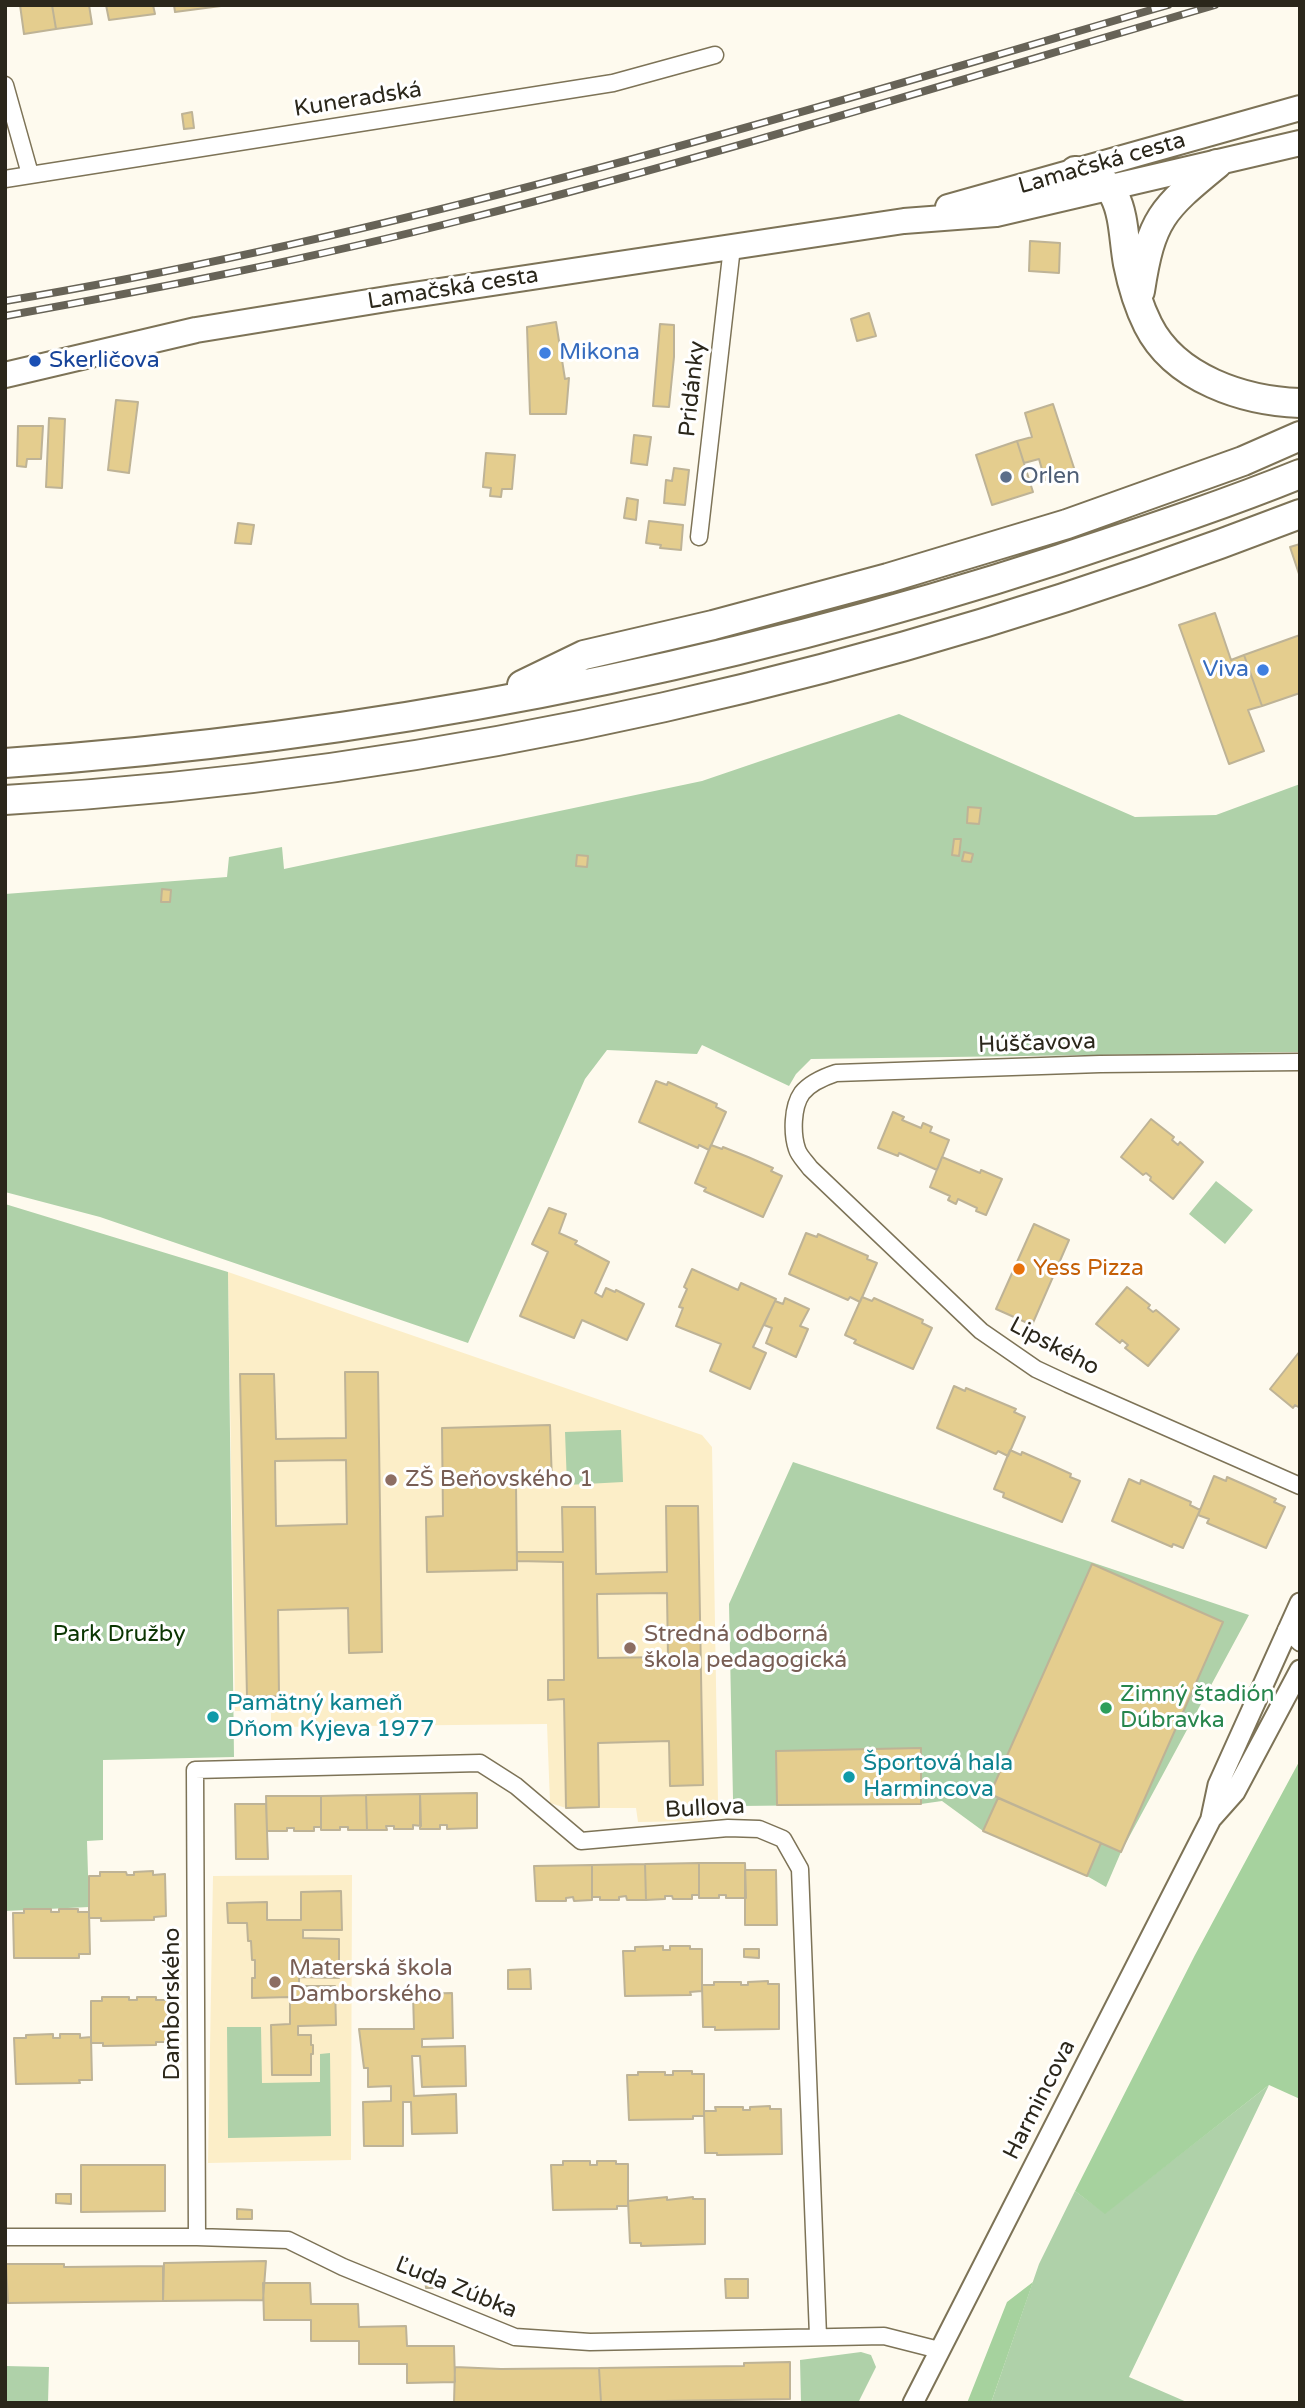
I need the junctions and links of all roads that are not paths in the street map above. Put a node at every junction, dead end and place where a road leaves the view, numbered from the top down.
1 (715, 55) dead end
2 (5, 85) edge
3 (1300, 108) edge
4 (1295, 148) edge
5 (1217, 164) junction
6 (1075, 171) junction
7 (30, 174) junction
8 (5, 178) edge
9 (1110, 189) junction
10 (904, 221) junction
11 (732, 247) junction
12 (1139, 301) junction
13 (5, 375) edge
14 (1300, 403) edge
15 (1300, 436) edge
16 (1300, 474) edge
17 (1300, 514) edge
18 (699, 537) dead end
19 (485, 703) junction
20 (5, 763) edge
21 (5, 800) edge
22 (1300, 1062) edge
23 (795, 1113) joint
24 (1300, 1486) edge
25 (1300, 1602) edge
26 (1293, 1637) edge
27 (1300, 1670) edge
28 (195, 1770) joint
29 (1211, 1819) junction
30 (5, 2237) edge
31 (197, 2237) junction
32 (818, 2336) junction
33 (939, 2350) junction
34 (913, 2403) edge

1 - 7 street, Kuneradská
2 - 7 street
3 - 6 main road, Lamačská cesta
4 - 5 main road, Lamačská cesta
5 - 9 main road, Lamačská cesta
5 - 12 highway
6 - 9 highway
6 - 10 main road, Lamačská cesta
7 - 8 street, Kuneradská
9 - 10 main road, Lamačská cesta
9 - 12 highway
10 - 11 main road, Lamačská cesta
11 - 13 main road, Lamačská cesta
11 - 18 street, Pridánky
12 - 14 highway
15 - 19 highway
16 - 19 highway
17 - 21 highway
19 - 20 highway
22 - 23 street, Húščavova
23 - 24 street, Lipského
25 - 26 street, Harmincova
26 - 29 street, Harmincova
27 - 29 street, Harmincova
28 - 31 street, Damborského
28 - 32 street, Bullova
29 - 33 street, Harmincova
30 - 31 street, Ľuda Zúbka
31 - 32 street, Ľuda Zúbka
32 - 33 street, Ľuda Zúbka
33 - 34 street, Harmincova

